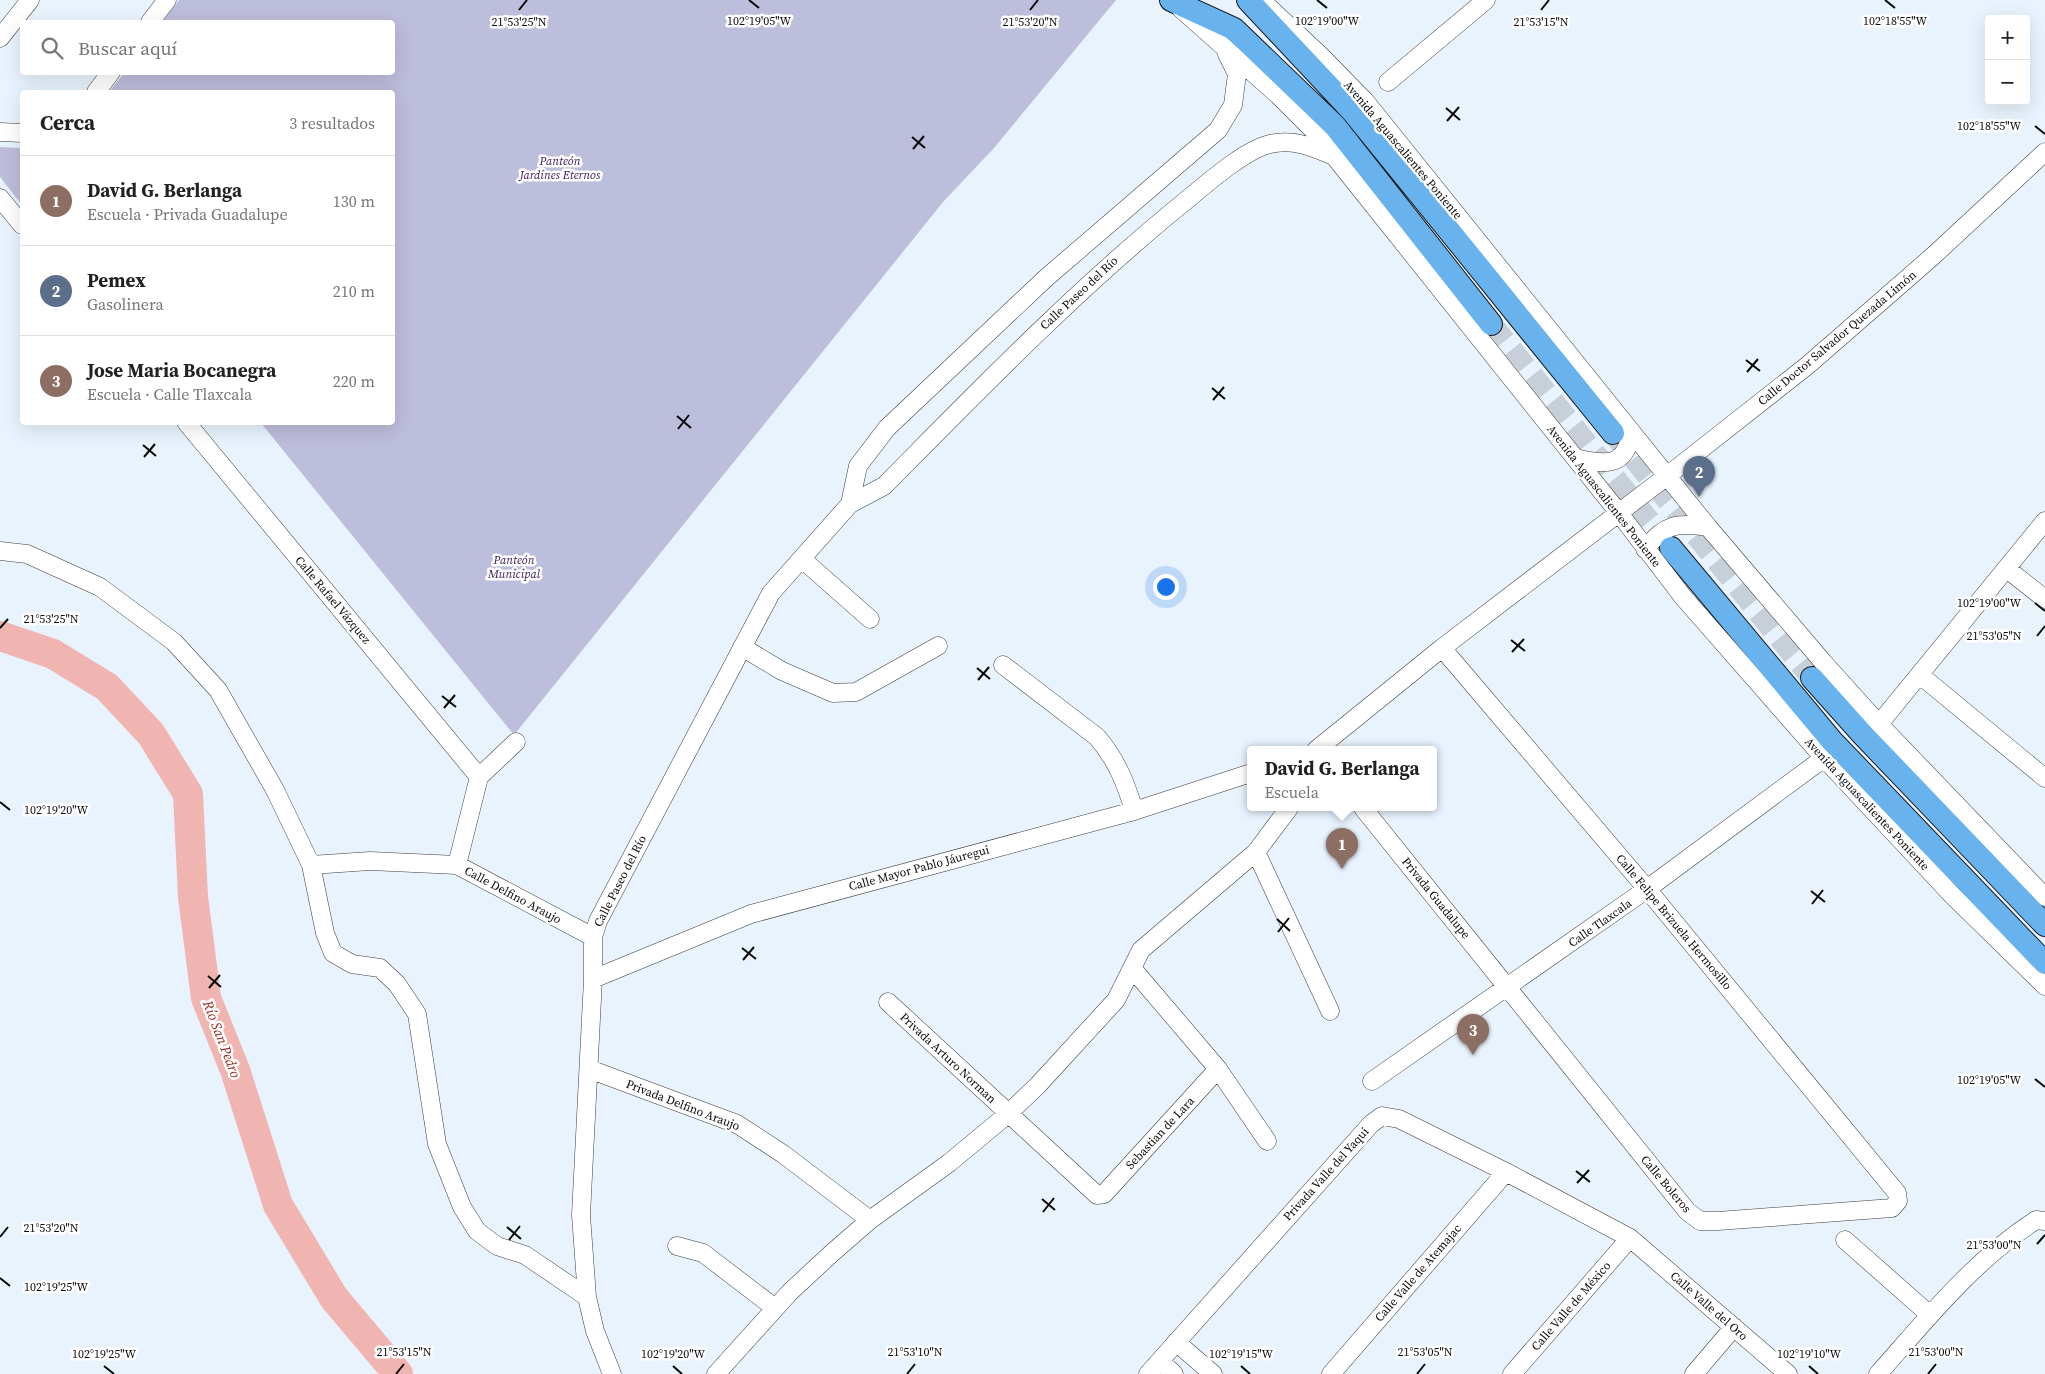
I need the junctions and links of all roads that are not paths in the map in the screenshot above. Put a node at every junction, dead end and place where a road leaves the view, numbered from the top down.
1 (30, 0) edge
2 (167, 0) edge
3 (1171, 0) edge
4 (1248, 0) edge
5 (1261, 0) edge
6 (1486, 0) edge
7 (152, 20) edge
8 (0, 38) edge
9 (1223, 48) junction
10 (109, 75) edge
11 (1388, 82) dead end
12 (98, 90) edge
13 (0, 132) edge
14 (20, 133) edge
15 (2045, 152) edge
16 (1336, 157) junction
17 (0, 198) edge
18 (20, 223) edge
19 (1491, 324) tunnel mouth
20 (188, 425) edge
21 (1622, 432) junction
22 (1576, 458) junction
23 (1667, 476) junction
24 (850, 504) junction
25 (1619, 513) junction
26 (2045, 521) edge
27 (1708, 527) junction
28 (1671, 548) tunnel mouth
29 (1645, 549) junction
30 (0, 551) edge
31 (802, 559) junction
32 (2007, 569) junction
33 (2045, 599) edge
34 (870, 619) dead end
35 (938, 646) dead end
36 (742, 647) junction
37 (1442, 648) junction
38 (1003, 664) dead end
39 (1920, 675) junction
40 (1812, 678) tunnel mouth
41 (1879, 724) junction
42 (516, 742) dead end
43 (1321, 746) edge
44 (1824, 758) junction
45 (1247, 773) edge
46 (479, 777) junction
47 (2045, 778) edge
48 (1134, 811) junction
49 (1287, 811) edge
50 (1365, 811) edge
51 (1256, 852) junction
52 (311, 865) junction
53 (456, 865) junction
54 (1647, 889) junction
55 (2045, 897) edge
56 (2045, 925) edge
57 (593, 937) junction
58 (2045, 963) edge
59 (1132, 968) junction
60 (593, 979) junction
61 (2045, 986) edge
62 (1508, 988) junction
63 (888, 1002) dead end
64 (1330, 1010) dead end
65 (589, 1069) junction
66 (1218, 1069) junction
67 (1372, 1081) dead end
68 (1008, 1114) junction
69 (1267, 1141) dead end
70 (1506, 1172) junction
71 (1100, 1196) joint
72 (1898, 1201) joint
73 (870, 1220) junction
74 (2040, 1221) edge
75 (1630, 1238) junction
76 (1845, 1240) dead end
77 (677, 1246) dead end
78 (587, 1298) junction
79 (775, 1308) junction
80 (1930, 1315) junction
81 (1734, 1327) junction
82 (1176, 1342) junction
83 (1154, 1368) edge
84 (612, 1374) edge
85 (716, 1374) edge
86 (1174, 1374) edge
87 (1212, 1374) edge
88 (1331, 1374) edge
89 (1512, 1374) edge
90 (1694, 1374) edge
91 (1788, 1374) edge
92 (1878, 1374) edge

1 - 8 street
2 - 7 street
3 - 9 street, Avenida Aguascalientes Poniente
3 - 19 main road, Avenida Aguascalientes Poniente
4 - 21 main road, Avenida Aguascalientes Poniente
5 - 21 street, Avenida Aguascalientes Poniente
6 - 11 street
9 - 16 street, Avenida Aguascalientes Poniente
9 - 24 street, Calle Paseo del Río
10 - 12 street
13 - 14 street
15 - 23 street, Calle Doctor Salvador Quezada Limón
16 - 22 street, Avenida Aguascalientes Poniente
16 - 24 street, Calle Paseo del Río
17 - 18 street
20 - 46 street, Calle Rafael Vázquez
21 - 22 street
21 - 23 street, Avenida Aguascalientes Poniente
22 - 25 street, Avenida Aguascalientes Poniente
23 - 25 street, Calle Doctor Salvador Quezada Limón
23 - 27 street, Avenida Aguascalientes Poniente
24 - 31 street, Calle Paseo del Río
25 - 29 street, Avenida Aguascalientes Poniente
25 - 37 street, Calle Doctor Salvador Quezada Limón
26 - 32 street
27 - 29 street
27 - 41 street, Avenida Aguascalientes Poniente
28 - 58 main road, Avenida Aguascalientes Poniente
29 - 44 street, Avenida Aguascalientes Poniente
30 - 52 street
31 - 34 street
31 - 36 street, Calle Paseo del Río
32 - 33 street
32 - 39 street
35 - 36 street
36 - 57 street, Calle Paseo del Río
37 - 43 street, Calle Doctor Salvador Quezada Limón
37 - 54 street, Calle Felipe Brizuela Hermosillo
38 - 48 street
39 - 41 street
39 - 47 street
40 - 56 main road
41 - 55 street, Avenida Aguascalientes Poniente
42 - 46 street
44 - 54 street, Calle Tlaxcala
44 - 61 street, Avenida Aguascalientes Poniente
45 - 48 street, Calle Mayor Pablo Jáuregui
46 - 53 street
48 - 60 street, Calle Mayor Pablo Jáuregui
49 - 51 street
50 - 62 street, Privada Guadalupe
51 - 59 street
51 - 64 street
52 - 53 street, Calle Delfino Araujo
52 - 78 street
53 - 57 street, Calle Delfino Araujo
54 - 62 street, Calle Tlaxcala
54 - 72 street, Calle Felipe Brizuela Hermosillo
57 - 60 street, Calle Paseo del Río
59 - 66 street
59 - 68 street
60 - 65 street, Calle Paseo del Río
62 - 67 street, Calle Tlaxcala
62 - 72 street, Calle Boleros
63 - 68 street, Privada Arturo Norman
65 - 73 street, Privada Delfino Araujo
65 - 78 street, Calle Paseo del Río
66 - 69 street
66 - 71 street, Sebastian de Lara
68 - 71 street, Privada Arturo Norman
68 - 73 street
70 - 75 street, Privada Valle del Yaqui
70 - 82 street, Privada Valle del Yaqui
70 - 88 street, Calle Valle de Atemajac
73 - 79 street
74 - 80 street
75 - 81 street, Calle Valle del Oro
75 - 89 street, Calle Valle de México
76 - 80 street
77 - 79 street
78 - 84 street, Calle Paseo del Río
79 - 85 street
80 - 92 street
81 - 90 street
81 - 91 street, Calle Valle del Oro
82 - 83 street, Privada Valle del Yaqui
82 - 87 street
83 - 86 street

